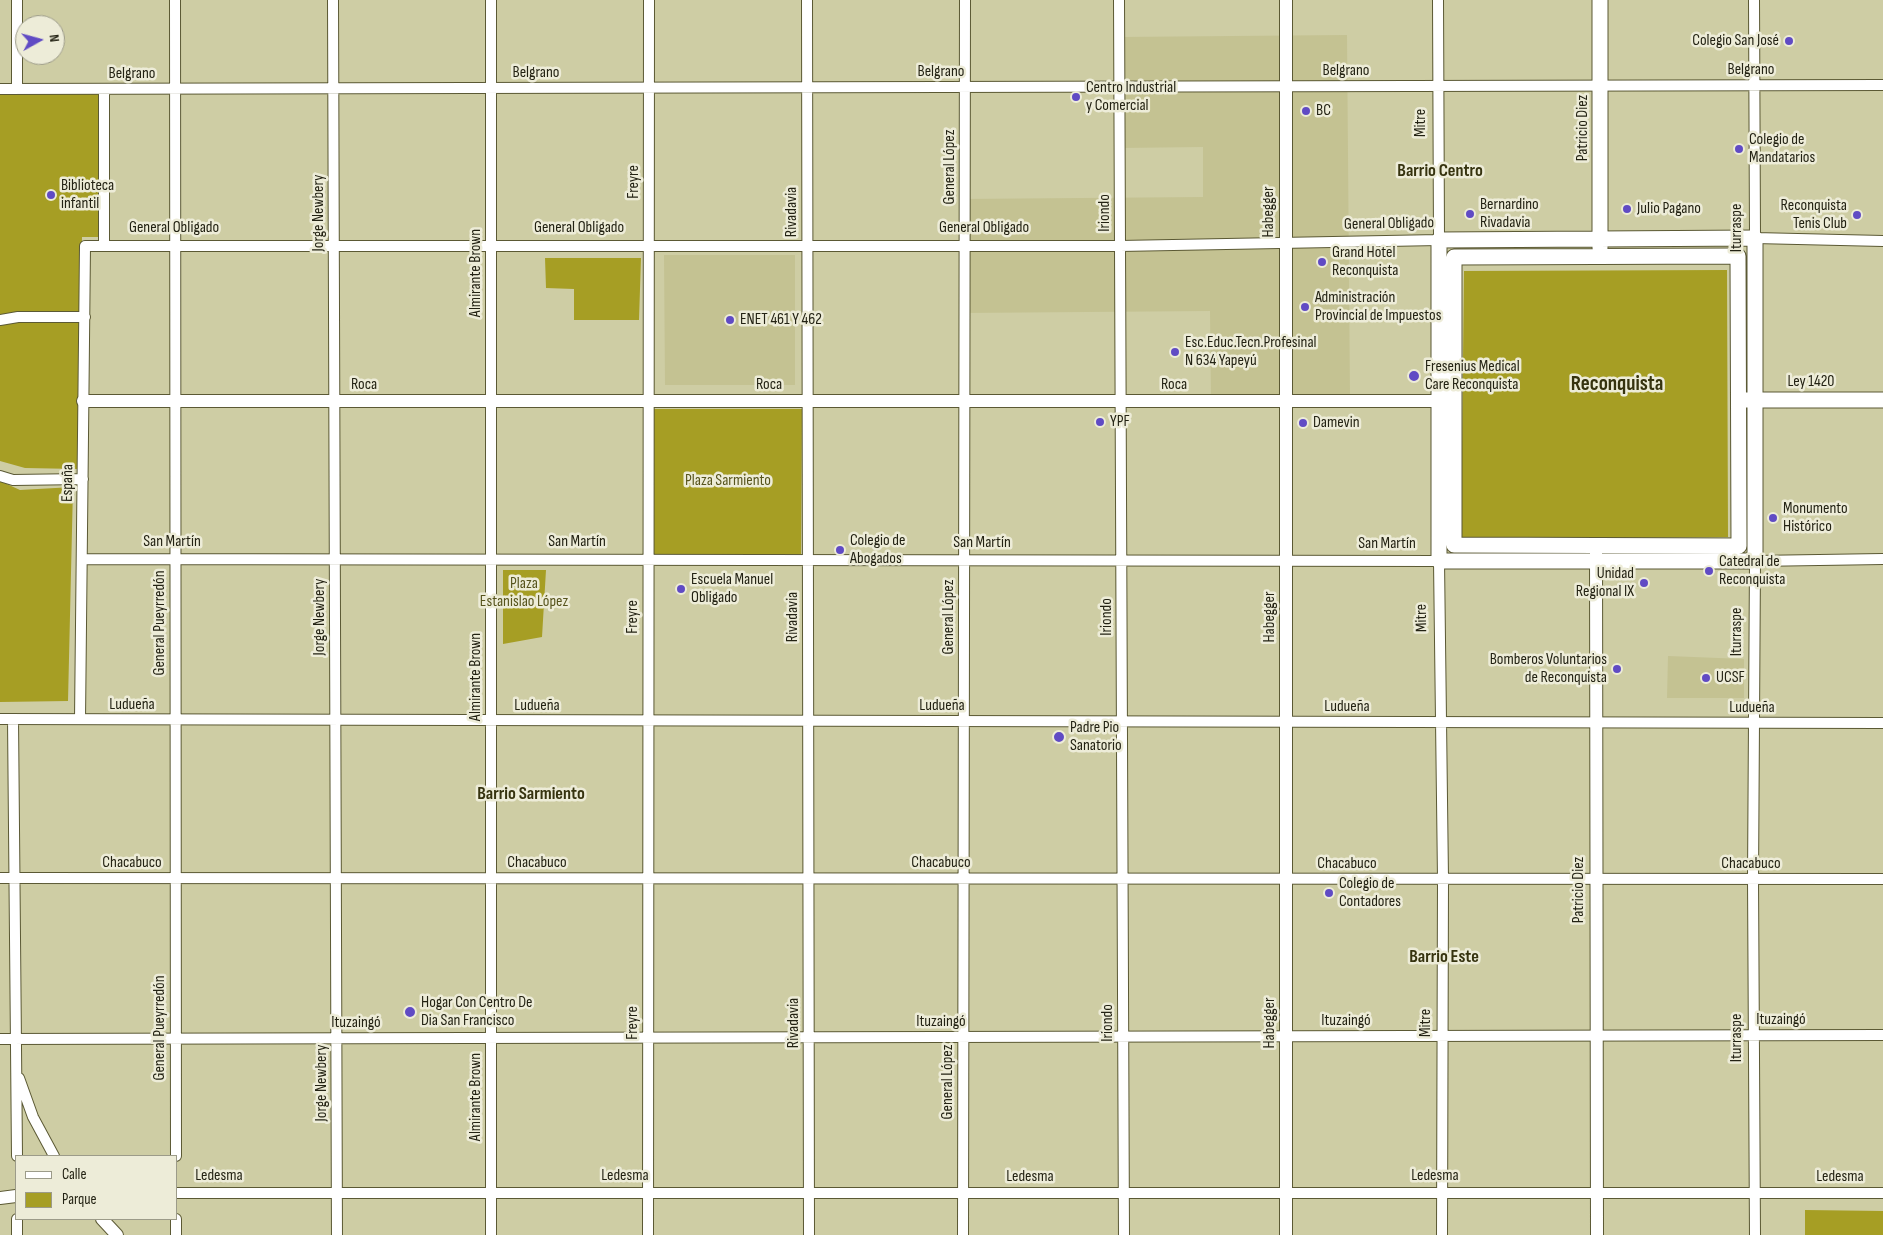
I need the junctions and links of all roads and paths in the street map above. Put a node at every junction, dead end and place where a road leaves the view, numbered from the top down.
1 (17, 0) edge
2 (175, 0) edge
3 (333, 0) edge
4 (491, 0) edge
5 (649, 0) edge
6 (807, 0) edge
7 (965, 0) edge
8 (1119, 0) edge
9 (1286, 0) edge
10 (1438, 0) edge
11 (1600, 0) edge
12 (1754, 0) edge
13 (1755, 85) junction
14 (1883, 85) edge
15 (1120, 86) junction
16 (1286, 86) junction
17 (1439, 86) junction
18 (1601, 86) junction
19 (965, 87) junction
20 (492, 88) junction
21 (649, 88) junction
22 (807, 88) junction
23 (0, 89) edge
24 (17, 89) junction
25 (104, 89) junction
26 (176, 89) junction
27 (334, 89) junction
28 (1755, 238) junction
29 (1600, 239) junction
30 (1439, 240) junction
31 (1883, 242) edge
32 (1285, 243) junction
33 (175, 244) junction
34 (334, 245) junction
35 (491, 245) junction
36 (648, 245) junction
37 (807, 245) junction
38 (85, 246) joint
39 (104, 246) junction
40 (965, 246) junction
41 (1120, 246) junction
42 (1600, 256) junction
43 (84, 318) junction
44 (0, 320) edge
45 (1739, 400) junction
46 (1755, 400) junction
47 (1883, 400) edge
48 (84, 401) junction
49 (176, 401) junction
50 (335, 401) junction
51 (492, 401) junction
52 (649, 401) junction
53 (808, 401) junction
54 (965, 401) junction
55 (1121, 401) junction
56 (1287, 401) junction
57 (1446, 401) junction
58 (0, 476) edge
59 (83, 479) junction
60 (1596, 546) junction
61 (82, 559) junction
62 (175, 559) junction
63 (335, 559) junction
64 (1883, 559) edge
65 (491, 560) junction
66 (648, 560) junction
67 (808, 560) junction
68 (964, 561) junction
69 (1122, 561) junction
70 (1286, 561) junction
71 (1439, 561) junction
72 (1596, 561) junction
73 (1755, 561) junction
74 (0, 719) edge
75 (13, 719) junction
76 (80, 719) junction
77 (174, 720) junction
78 (335, 720) junction
79 (490, 720) junction
80 (1122, 720) junction
81 (648, 721) junction
82 (808, 721) junction
83 (963, 721) junction
84 (1286, 722) junction
85 (1441, 722) junction
86 (1596, 722) junction
87 (1754, 723) junction
88 (1883, 723) edge
89 (1122, 877) junction
90 (0, 878) edge
91 (15, 878) junction
92 (174, 878) junction
93 (335, 878) junction
94 (490, 878) junction
95 (647, 878) junction
96 (808, 878) junction
97 (963, 878) junction
98 (1286, 878) junction
99 (1443, 879) junction
100 (1596, 879) junction
101 (1753, 879) junction
102 (1883, 879) edge
103 (1124, 1035) junction
104 (1754, 1035) junction
105 (1883, 1035) edge
106 (1287, 1036) junction
107 (1443, 1036) junction
108 (1597, 1036) junction
109 (648, 1037) junction
110 (810, 1037) junction
111 (964, 1037) junction
112 (175, 1038) junction
113 (337, 1038) junction
114 (491, 1038) junction
115 (0, 1039) edge
116 (16, 1039) junction
117 (16, 1070) junction
118 (17, 1155) edge
119 (53, 1155) edge
120 (176, 1155) edge
121 (337, 1192) junction
122 (491, 1192) junction
123 (648, 1192) junction
124 (809, 1192) junction
125 (1286, 1192) junction
126 (178, 1193) edge
127 (963, 1193) junction
128 (1124, 1193) junction
129 (1442, 1193) junction
130 (1597, 1193) junction
131 (1754, 1193) junction
132 (1883, 1193) edge
133 (15, 1196) edge
134 (0, 1198) edge
135 (17, 1220) edge
136 (103, 1220) edge
137 (176, 1220) edge
138 (17, 1235) edge
139 (116, 1235) edge
140 (176, 1235) edge
141 (336, 1235) edge
142 (491, 1235) edge
143 (648, 1235) edge
144 (809, 1235) edge
145 (963, 1235) edge
146 (1124, 1235) edge
147 (1286, 1235) edge
148 (1442, 1235) edge
149 (1597, 1235) edge
150 (1755, 1235) edge

1 - 24 street
2 - 26 street, General Pueyrredón
3 - 27 street, Jorge Newbery
4 - 20 street, Almirante Brown
5 - 21 street, Freyre
6 - 22 street, Rivadavia
7 - 19 street, General López
8 - 15 street, Iriondo
9 - 16 street, Habegger
10 - 17 street, Mitre
11 - 18 main road, Patricio Diez
12 - 13 street, Iturraspe
13 - 14 street, Belgrano
13 - 18 street, Belgrano
13 - 28 street, Iturraspe
15 - 16 street, Belgrano
15 - 19 street, Belgrano
15 - 41 street, Iriondo
16 - 17 street, Belgrano
16 - 32 street, Habegger
17 - 18 street, Belgrano
17 - 30 street, Mitre
18 - 29 main road, Patricio Diez
19 - 22 street, Belgrano
19 - 40 street, General López
20 - 21 street, Belgrano
20 - 27 street, Belgrano
20 - 35 street, Almirante Brown
21 - 22 street, Belgrano
21 - 36 street, Freyre
22 - 37 street, Rivadavia
23 - 24 street, Belgrano
24 - 25 street, Belgrano
25 - 26 street, Belgrano
25 - 39 street
26 - 27 street, Belgrano
26 - 33 street, General Pueyrredón
27 - 34 street, Jorge Newbery
28 - 29 main road, General Obligado
28 - 31 street, General Obligado
28 - 46 main road, Iturraspe
29 - 30 main road, General Obligado
29 - 42 main road, Patricio Diez
30 - 32 street, General Obligado
30 - 57 main road, Mitre
32 - 41 street, General Obligado
32 - 56 street, Habegger
33 - 34 street, General Obligado
33 - 39 street, General Obligado
33 - 49 street, General Pueyrredón
34 - 35 street, General Obligado
34 - 50 street, Jorge Newbery
35 - 36 street, General Obligado
35 - 51 street, Almirante Brown
36 - 37 street, General Obligado
36 - 52 street, Freyre
37 - 40 street, General Obligado
37 - 53 street, Rivadavia
38 - 39 street, General Obligado
38 - 43 street, España
40 - 41 street, General Obligado
40 - 54 street, General López
41 - 55 street, Iriondo
42 - 45 main road, Iturraspe
42 - 57 main road, Mitre
43 - 44 street
43 - 48 street, España
45 - 46 main road, Ley 1420
45 - 60 main road, Iturraspe
46 - 47 main road, Ley 1420
46 - 73 main road, Iturraspe
48 - 49 street, Roca
48 - 59 street, España
49 - 50 street, Roca
49 - 62 street, General Pueyrredón
50 - 51 street, Roca
50 - 63 street, Jorge Newbery
51 - 52 street, Roca
51 - 65 street, Almirante Brown
52 - 53 street, Roca
52 - 66 street, Freyre
53 - 54 street, Roca
53 - 67 street, Rivadavia
54 - 55 street, Roca
54 - 68 street, General López
55 - 56 street, Roca
55 - 69 street, Iriondo
56 - 57 street, Roca
56 - 70 street, Habegger
57 - 60 main road, Mitre
57 - 71 main road, Mitre
58 - 59 street
59 - 61 street, España
60 - 72 street, Patricio Diez
61 - 62 street, San Martín
61 - 76 street, España
62 - 63 street, San Martín
62 - 77 street, General Pueyrredón
63 - 65 street, San Martín
63 - 78 street, Jorge Newbery
64 - 73 street, San Martín
65 - 66 street, San Martín
65 - 79 street, Almirante Brown
66 - 67 street, San Martín
66 - 81 street, Freyre
67 - 68 street, San Martín
67 - 82 street, Rivadavia
68 - 69 street, San Martín
68 - 83 street, General López
69 - 70 street, San Martín
69 - 80 street, Iriondo
70 - 71 street, San Martín
70 - 84 street, Habegger
71 - 72 main road, San Martín
71 - 85 street, Mitre
72 - 73 main road, San Martín
72 - 86 street, Patricio Diez
73 - 87 street, Iturraspe
74 - 75 street, Ludueña
75 - 76 street, Ludueña
75 - 91 street
76 - 77 street, Ludueña
77 - 78 street, Ludueña
77 - 92 street, General Pueyrredón
78 - 79 street, Ludueña
78 - 93 street, Jorge Newbery
79 - 81 street, Ludueña
79 - 94 street, Almirante Brown
80 - 83 street, Ludueña
80 - 84 street, Ludueña
80 - 89 street, Iriondo
81 - 82 street, Ludueña
81 - 95 street, Freyre
82 - 83 street, Ludueña
82 - 96 street, Rivadavia
83 - 97 street, General López
84 - 85 street, Ludueña
84 - 98 street, Habegger
85 - 86 street, Ludueña
85 - 99 street, Mitre
86 - 87 street, Ludueña
86 - 100 street, Patricio Diez
87 - 88 street, Ludueña
87 - 101 street, Iturraspe
89 - 97 street, Chacabuco
89 - 98 street, Chacabuco
89 - 103 street, Iriondo
90 - 91 street, Chacabuco
91 - 92 street, Chacabuco
91 - 116 street
92 - 93 street, Chacabuco
92 - 112 street, General Pueyrredón
93 - 94 street, Chacabuco
93 - 113 street, Jorge Newbery
94 - 95 street, Chacabuco
94 - 114 street, Almirante Brown
95 - 96 street, Chacabuco
95 - 109 street, Freyre
96 - 97 street, Chacabuco
96 - 110 street, Rivadavia
97 - 111 street, General López
98 - 99 street, Chacabuco
98 - 106 street, Habegger
99 - 100 street, Chacabuco
99 - 107 street, Mitre
100 - 101 street, Chacabuco
100 - 108 street, Patricio Diez
101 - 102 street, Chacabuco
101 - 104 street, Iturraspe
103 - 106 street, Ituzaingó
103 - 111 street, Ituzaingó
103 - 128 street, Iriondo
104 - 105 street, Ituzaingó
104 - 108 street, Ituzaingó
104 - 131 street, Iturraspe
106 - 107 street, Ituzaingó
106 - 125 street, Habegger
107 - 108 street, Ituzaingó
107 - 129 street, Mitre
108 - 130 street, Patricio Diez
109 - 110 street, Ituzaingó
109 - 114 street, Ituzaingó
109 - 123 street, Freyre
110 - 111 street, Ituzaingó
110 - 124 street, Rivadavia
111 - 127 street, General López
112 - 113 street, Ituzaingó
112 - 116 street, Ituzaingó
112 - 120 street, General Pueyrredón
113 - 114 street, Ituzaingó
113 - 121 street, Jorge Newbery
114 - 122 street, Almirante Brown
115 - 116 street, Ituzaingó
116 - 117 street
117 - 118 street
117 - 119 street
121 - 122 street, Ledesma
121 - 126 street, Ledesma
121 - 141 street, Jorge Newbery
122 - 123 street, Ledesma
122 - 142 street, Almirante Brown
123 - 124 street, Ledesma
123 - 143 street, Freyre
124 - 127 street, Ledesma
124 - 144 street, Rivadavia
125 - 128 street, Ledesma
125 - 129 street, Ledesma
125 - 147 street, Habegger
127 - 128 street, Ledesma
127 - 145 street, General López
128 - 146 street, Iriondo
129 - 130 street, Ledesma
129 - 148 street, Mitre
130 - 131 street, Ledesma
130 - 149 street, Patricio Diez
131 - 132 street, Ledesma
131 - 150 street, Iturraspe
133 - 134 street
135 - 138 street
136 - 139 street
137 - 140 street

